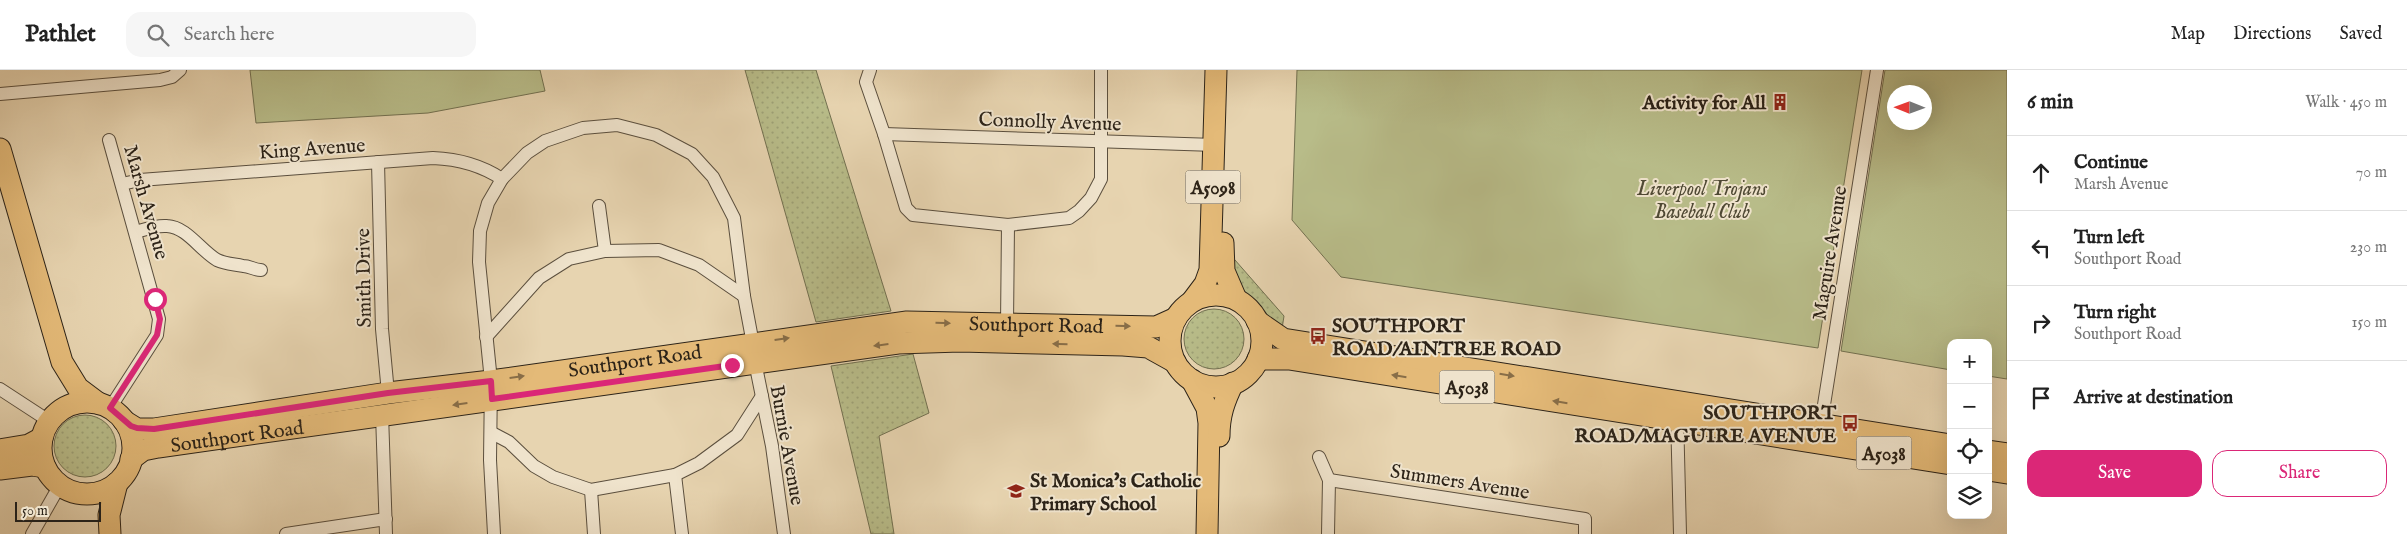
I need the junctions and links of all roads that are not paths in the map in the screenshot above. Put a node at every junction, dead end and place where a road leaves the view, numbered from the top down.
1 (870, 70) edge
2 (1101, 70) edge
3 (1216, 70) edge
4 (1228, 70) edge
5 (1877, 70) edge
6 (178, 72) edge
7 (0, 94) edge
8 (884, 134) junction
9 (109, 140) dead end
10 (1101, 142) junction
11 (1215, 145) junction
12 (0, 149) edge
13 (378, 162) junction
14 (502, 179) junction
15 (122, 184) junction
16 (599, 206) dead end
17 (1008, 225) junction
18 (136, 232) junction
19 (605, 251) junction
20 (261, 270) dead end
21 (744, 296) junction
22 (1236, 299) junction
23 (1194, 300) junction
24 (1176, 318) junction
25 (1257, 321) junction
26 (1007, 324) junction
27 (486, 338) junction
28 (754, 353) junction
29 (1258, 359) junction
30 (62, 362) junction
31 (1175, 362) junction
32 (1192, 380) junction
33 (491, 382) junction
34 (1233, 383) junction
35 (0, 389) edge
36 (388, 393) junction
37 (762, 396) junction
38 (111, 411) junction
39 (1678, 411) junction
40 (382, 414) junction
41 (50, 424) junction
42 (492, 433) junction
43 (1819, 434) junction
44 (1947, 446) edge
45 (0, 450) edge
46 (1992, 452) edge
47 (2007, 454) edge
48 (1319, 457) dead end
49 (131, 459) junction
50 (1947, 463) edge
51 (45, 467) junction
52 (0, 468) edge
53 (1992, 471) edge
54 (2007, 473) edge
55 (675, 476) junction
56 (1329, 480) junction
57 (117, 483) junction
58 (60, 485) junction
59 (591, 490) junction
60 (85, 494) junction
61 (386, 519) junction
62 (32, 534) edge
63 (110, 534) edge
64 (286, 534) edge
65 (386, 534) edge
66 (494, 534) edge
67 (594, 534) edge
68 (682, 534) edge
69 (784, 534) edge
70 (1207, 534) edge
71 (1218, 534) edge
72 (1328, 534) edge
73 (1585, 534) edge
74 (1680, 534) edge

1 - 8 street
2 - 10 street
3 - 11 main road, A5098
4 - 22 main road, A5098
5 - 43 street, Maguire Avenue
6 - 7 street
8 - 10 street, Connolly Avenue
8 - 17 street
9 - 15 street, Marsh Avenue
10 - 11 street, Connolly Avenue
10 - 17 street
11 - 23 main road, A5098
12 - 30 main road
13 - 14 street, King Avenue
13 - 15 street, King Avenue
13 - 36 street, Smith Drive
14 - 21 street, Burnie Avenue
14 - 27 street, Burnie Avenue
15 - 18 street, Marsh Avenue
16 - 19 street
17 - 26 street
18 - 20 street
18 - 38 street, Marsh Avenue
19 - 21 street
19 - 27 street
21 - 28 street, Burnie Avenue
22 - 23 main road
22 - 25 main road, A5038
23 - 24 main road
26 -> 24 main road, Southport Road
24 - 31 main road
25 - 29 main road
25 -> 39 main road, A5038
28 -> 26 main road, Southport Road
27 - 33 street, Burnie Avenue
31 -> 28 main road, Southport Road
28 - 33 main road, Southport Road
28 - 37 street, Burnie Avenue
29 - 34 main road
39 -> 29 main road, A5038
30 - 38 main road
30 - 41 main road
31 - 32 main road
32 - 34 main road
32 - 70 main road
33 - 36 main road, Southport Road
33 -> 40 main road, Southport Road
33 - 42 street, Burnie Avenue
34 - 71 main road
35 - 41 street
36 - 38 main road, Southport Road
37 - 55 street
37 - 69 street, Burnie Avenue
38 - 41 main road
38 - 49 main road
39 - 43 main road, A5038
39 - 74 street
40 - 49 main road, Southport Road
40 - 61 street
41 - 45 main road
41 - 51 main road
42 - 59 street
42 - 66 street, Burnie Avenue
43 - 44 main road, A5038
43 - 50 main road, A5038
46 - 47 main road
48 - 56 street
49 - 57 main road
51 - 52 main road
51 - 58 main road
53 - 54 main road
55 - 59 street
55 - 68 street
56 - 72 street
56 - 73 street, Summers Avenue
57 - 60 main road
57 - 63 main road
58 - 60 main road
58 - 62 street
59 - 67 street
60 - 63 main road
61 - 64 street
61 - 65 street

